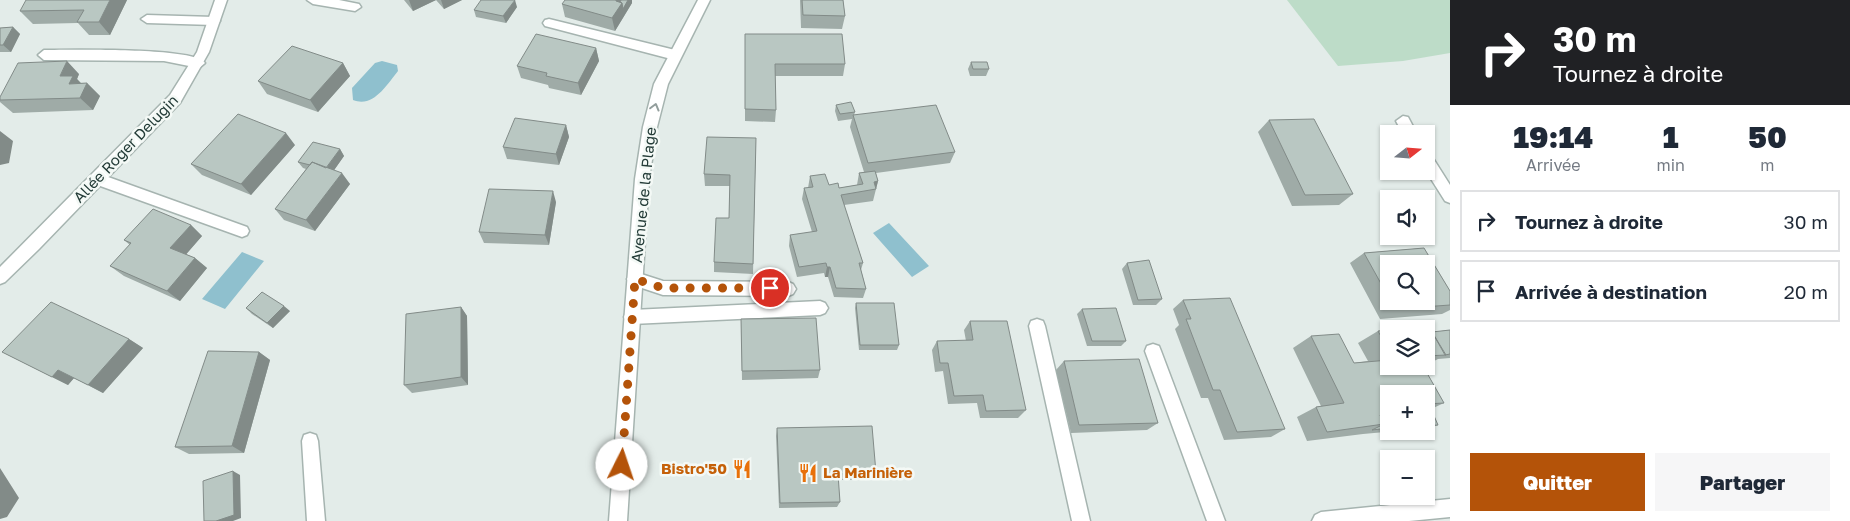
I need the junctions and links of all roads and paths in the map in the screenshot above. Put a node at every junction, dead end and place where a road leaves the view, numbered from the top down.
1 (221, 0) edge
2 (313, 0) edge
3 (704, 0) edge
4 (355, 7) dead end
5 (147, 19) dead end
6 (214, 21) junction
7 (549, 24) dead end
8 (44, 55) dead end
9 (675, 55) junction
10 (198, 63) junction
11 (1403, 121) dead end
12 (1405, 125) edge
13 (1435, 173) edge
14 (97, 179) junction
15 (1450, 197) edge
16 (242, 231) dead end
17 (0, 277) edge
18 (635, 279) junction
19 (788, 288) dead end
20 (820, 308) dead end
21 (632, 317) junction
22 (1037, 326) dead end
23 (1153, 351) dead end
24 (310, 441) dead end
25 (1450, 508) edge
26 (316, 521) edge
27 (618, 521) edge
28 (1081, 521) edge
29 (1216, 521) edge
30 (1321, 521) edge

1 - 6 street, Allée Roger Delugin
2 - 4 street
3 - 9 street, Avenue de la Plage
5 - 6 street
6 - 10 street, Allée Roger Delugin
7 - 9 street
8 - 10 street
18 -> 9 street, Avenue de la Plage
10 - 14 street, Allée Roger Delugin
11 - 12 street
13 - 15 street
14 - 16 street
14 - 17 street, Allée Roger Delugin
18 - 19 street
18 - 21 street, Avenue de la Plage
20 - 21 street
21 - 27 street, Avenue de la Plage
22 - 28 street
23 - 29 street
24 - 26 street
25 - 30 street

